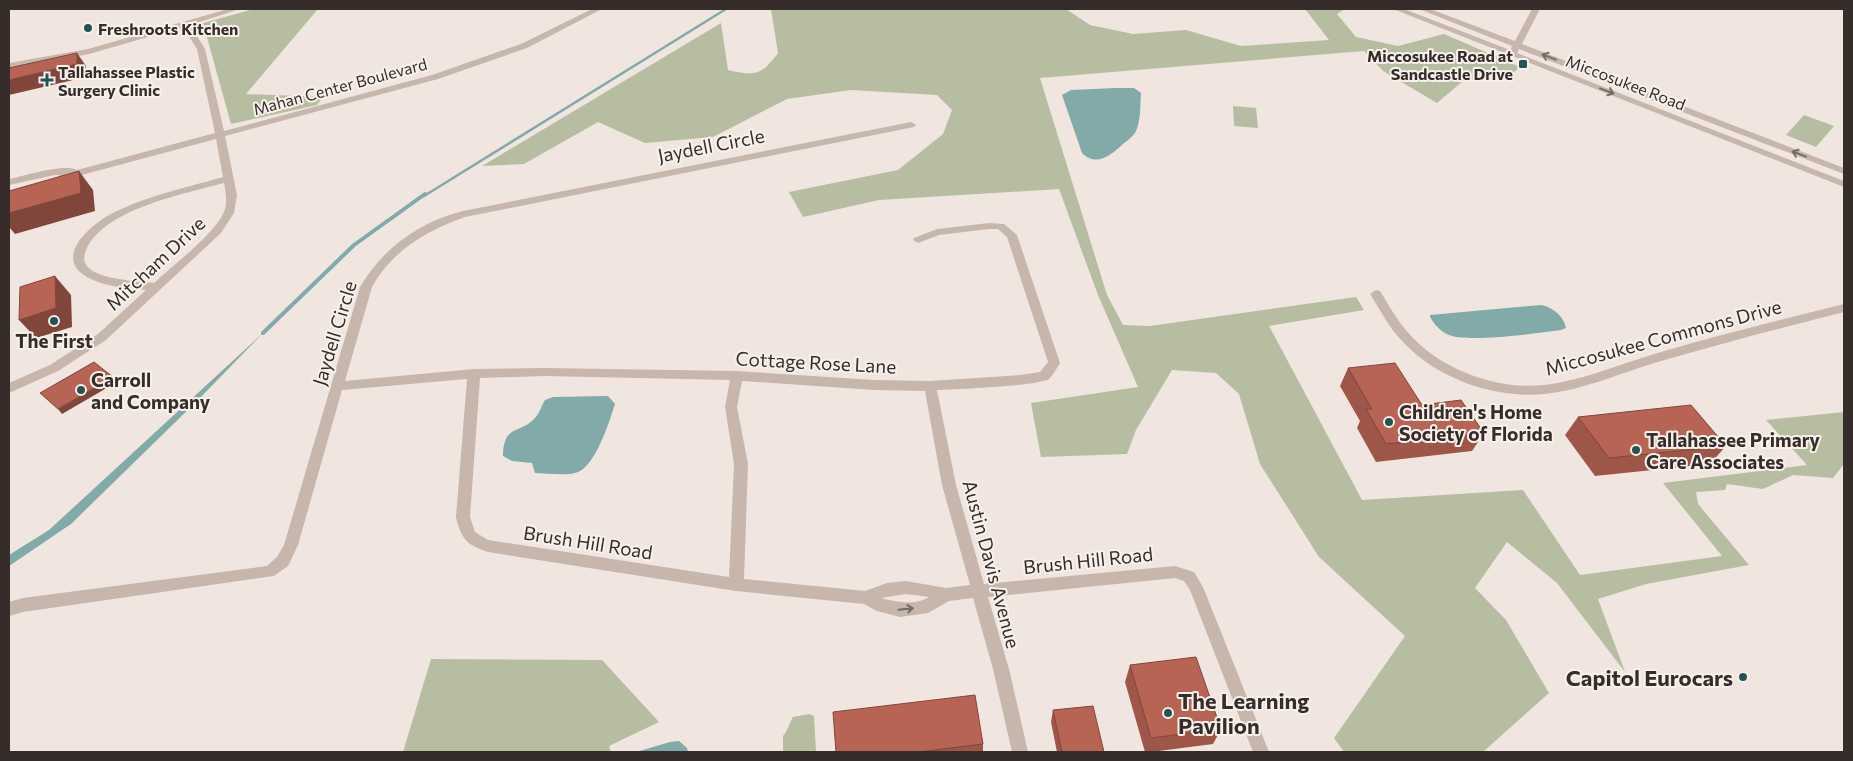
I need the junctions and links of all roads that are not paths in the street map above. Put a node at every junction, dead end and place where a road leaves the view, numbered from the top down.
1 (236, 9) edge
2 (598, 9) edge
3 (1397, 9) edge
4 (1423, 9) edge
5 (1522, 9) edge
6 (1535, 10) edge
7 (185, 24) junction
8 (1515, 50) junction
9 (9, 66) edge
10 (911, 125) dead end
11 (220, 134) junction
12 (82, 170) junction
13 (1844, 171) edge
14 (229, 179) junction
15 (9, 182) edge
16 (1844, 184) edge
17 (9, 191) edge
18 (918, 240) dead end
19 (157, 288) junction
20 (1376, 294) dead end
21 (1844, 308) edge
22 (474, 374) junction
23 (737, 376) junction
24 (336, 386) junction
25 (930, 386) junction
26 (9, 388) edge
27 (736, 585) junction
28 (978, 591) junction
29 (946, 596) junction
30 (866, 598) junction
31 (9, 609) edge
32 (1020, 752) edge
33 (1261, 752) edge

1 - 7 street
2 - 11 street, Mahan Center Boulevard
3 - 8 street, Miccosukee Road
4 - 8 street, Miccosukee Road
5 - 6 street
6 - 8 street
7 - 9 street
7 - 11 street, Mitcham Drive
13 -> 8 street, Miccosukee Road
8 -> 16 street, Miccosukee Road
10 - 24 street, Jaydell Circle
11 - 12 street, Mahan Center Boulevard
11 - 14 street, Mitcham Drive
12 - 15 street, Mahan Center Boulevard
12 - 17 street, Mahan Center Boulevard
14 - 19 street, Mitcham Drive
14 - 19 street
18 - 25 street, Cottage Rose Lane
19 - 26 street, Mitcham Drive
20 - 21 street, Miccosukee Commons Drive
22 - 23 street, Cottage Rose Lane
22 - 24 street, Cottage Rose Lane
22 - 27 street, Brush Hill Road
23 - 25 street, Cottage Rose Lane
23 - 27 street
24 - 31 street, Jaydell Circle
25 - 28 street, Austin Davis Avenue
27 - 30 street, Brush Hill Road
28 - 29 street, Brush Hill Road
28 - 32 street, Austin Davis Avenue
28 - 33 street, Brush Hill Road
29 - 30 street, Brush Hill Road
30 -> 29 street, Brush Hill Road

